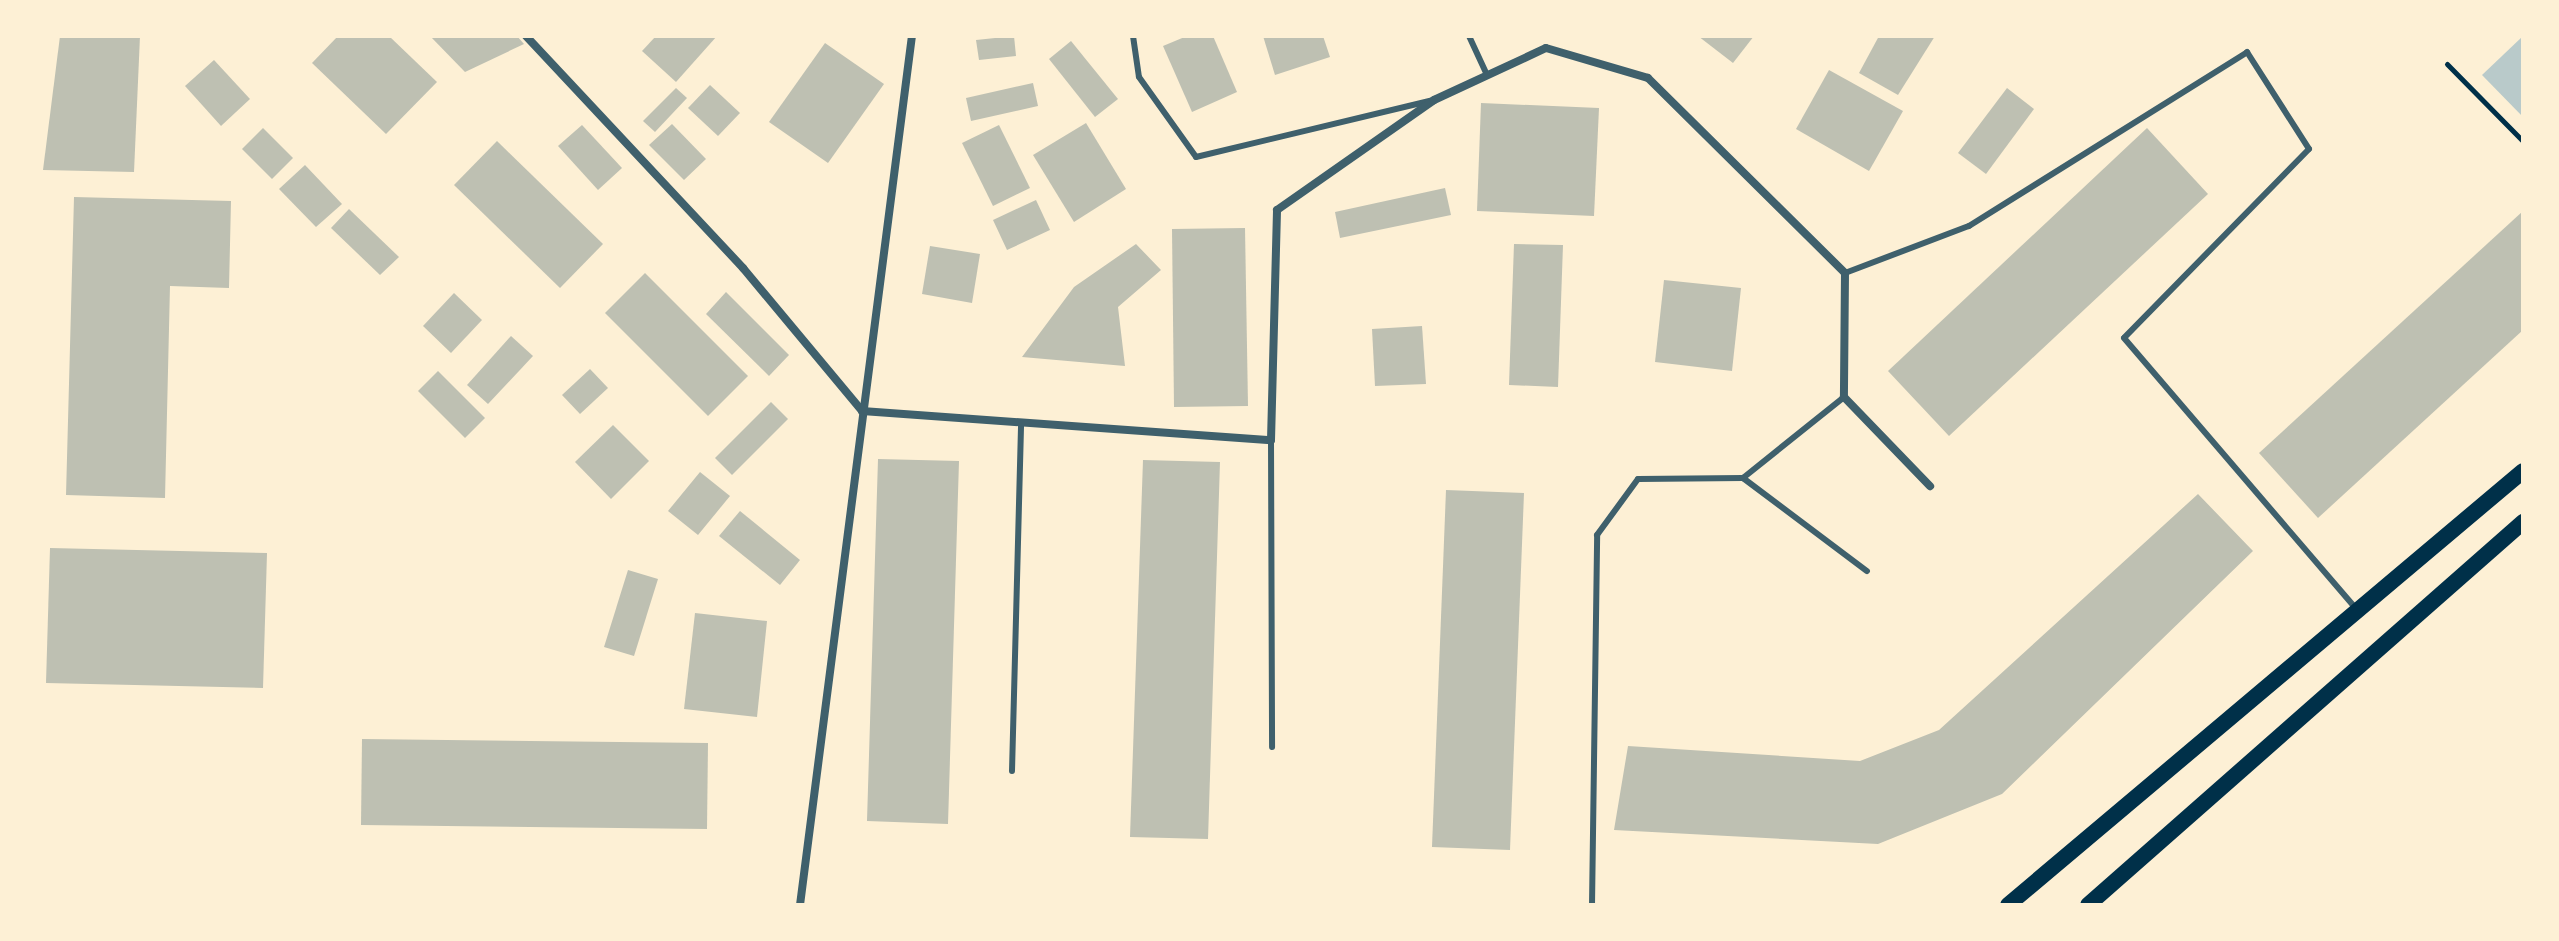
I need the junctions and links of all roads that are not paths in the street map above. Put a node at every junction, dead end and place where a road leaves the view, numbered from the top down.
1 (526, 36) edge
2 (912, 36) edge
3 (1133, 36) edge
4 (1469, 36) edge
5 (1487, 75) junction
6 (1434, 100) junction
7 (1845, 273) junction
8 (1844, 397) junction
9 (862, 411) junction
10 (1021, 422) junction
11 (1271, 440) junction
12 (2523, 471) edge
13 (1743, 478) junction
14 (1930, 486) dead end
15 (2523, 522) edge
16 (1867, 571) dead end
17 (2358, 611) junction
18 (1272, 747) dead end
19 (1012, 771) dead end
20 (800, 905) edge
21 (1592, 905) edge
22 (2008, 905) edge
23 (2088, 905) edge

1 - 9 street
2 - 9 street
3 - 6 lane
4 - 5 lane
5 - 6 street
5 - 7 street
6 - 11 street
7 - 8 street
7 - 17 lane
8 - 13 lane
8 - 14 street
9 - 10 street
9 - 20 street
10 - 11 street
10 - 19 lane
11 - 18 lane
12 - 17 main road
13 - 16 lane
13 - 21 lane
15 - 23 main road
17 - 22 main road

